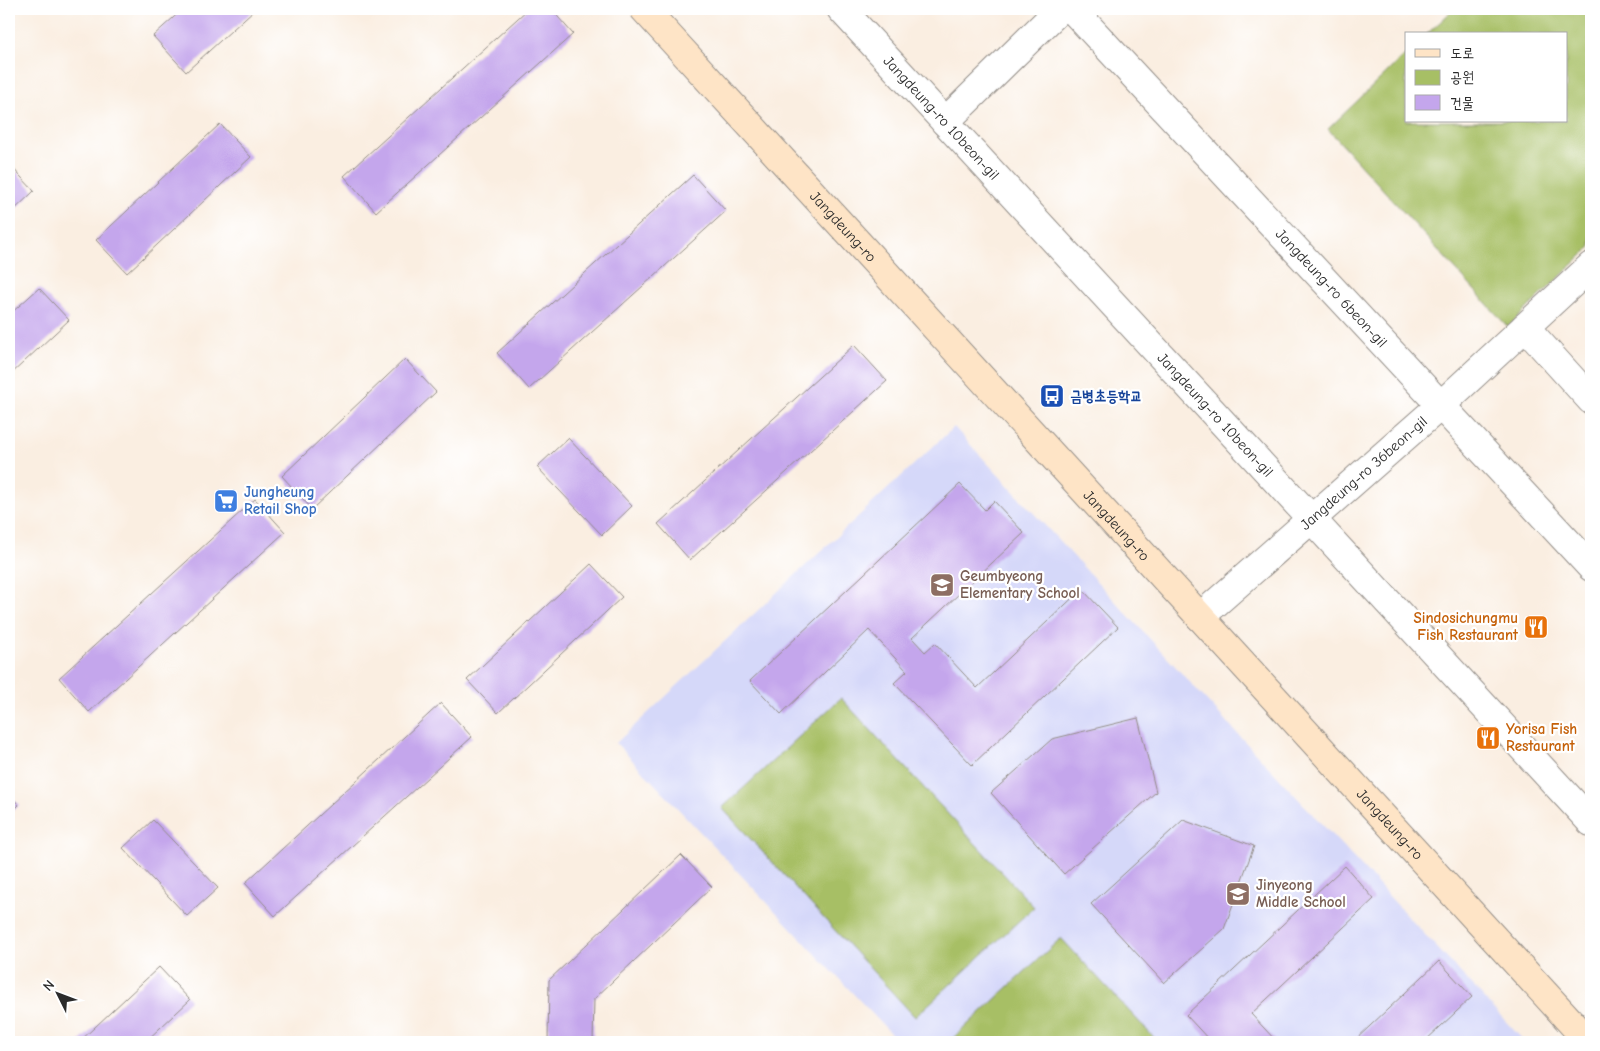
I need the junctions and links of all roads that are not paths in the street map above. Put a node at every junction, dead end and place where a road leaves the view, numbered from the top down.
1 (644, 9) edge
2 (840, 9) edge
3 (1060, 9) edge
4 (1072, 9) edge
5 (945, 122) junction
6 (1591, 266) edge
7 (1525, 327) junction
8 (1591, 400) edge
9 (1441, 405) junction
10 (1312, 518) junction
11 (1591, 567) edge
12 (1200, 617) junction
13 (1591, 822) edge
14 (1589, 1042) edge

1 - 12 main road, Jangdeung-ro
2 - 5 street, Jangdeung-ro 10beon-gil
3 - 5 street
4 - 9 street, Jangdeung-ro 6beon-gil
5 - 10 street, Jangdeung-ro 10beon-gil
6 - 7 street, Jangdeung-ro 36beon-gil
7 - 8 street
7 - 9 street, Jangdeung-ro 36beon-gil
9 - 10 street, Jangdeung-ro 36beon-gil
9 - 11 street, Jangdeung-ro 6beon-gil
10 - 12 street, Jangdeung-ro 36beon-gil
10 - 13 street, Jangdeung-ro 10beon-gil
12 - 14 main road, Jangdeung-ro

